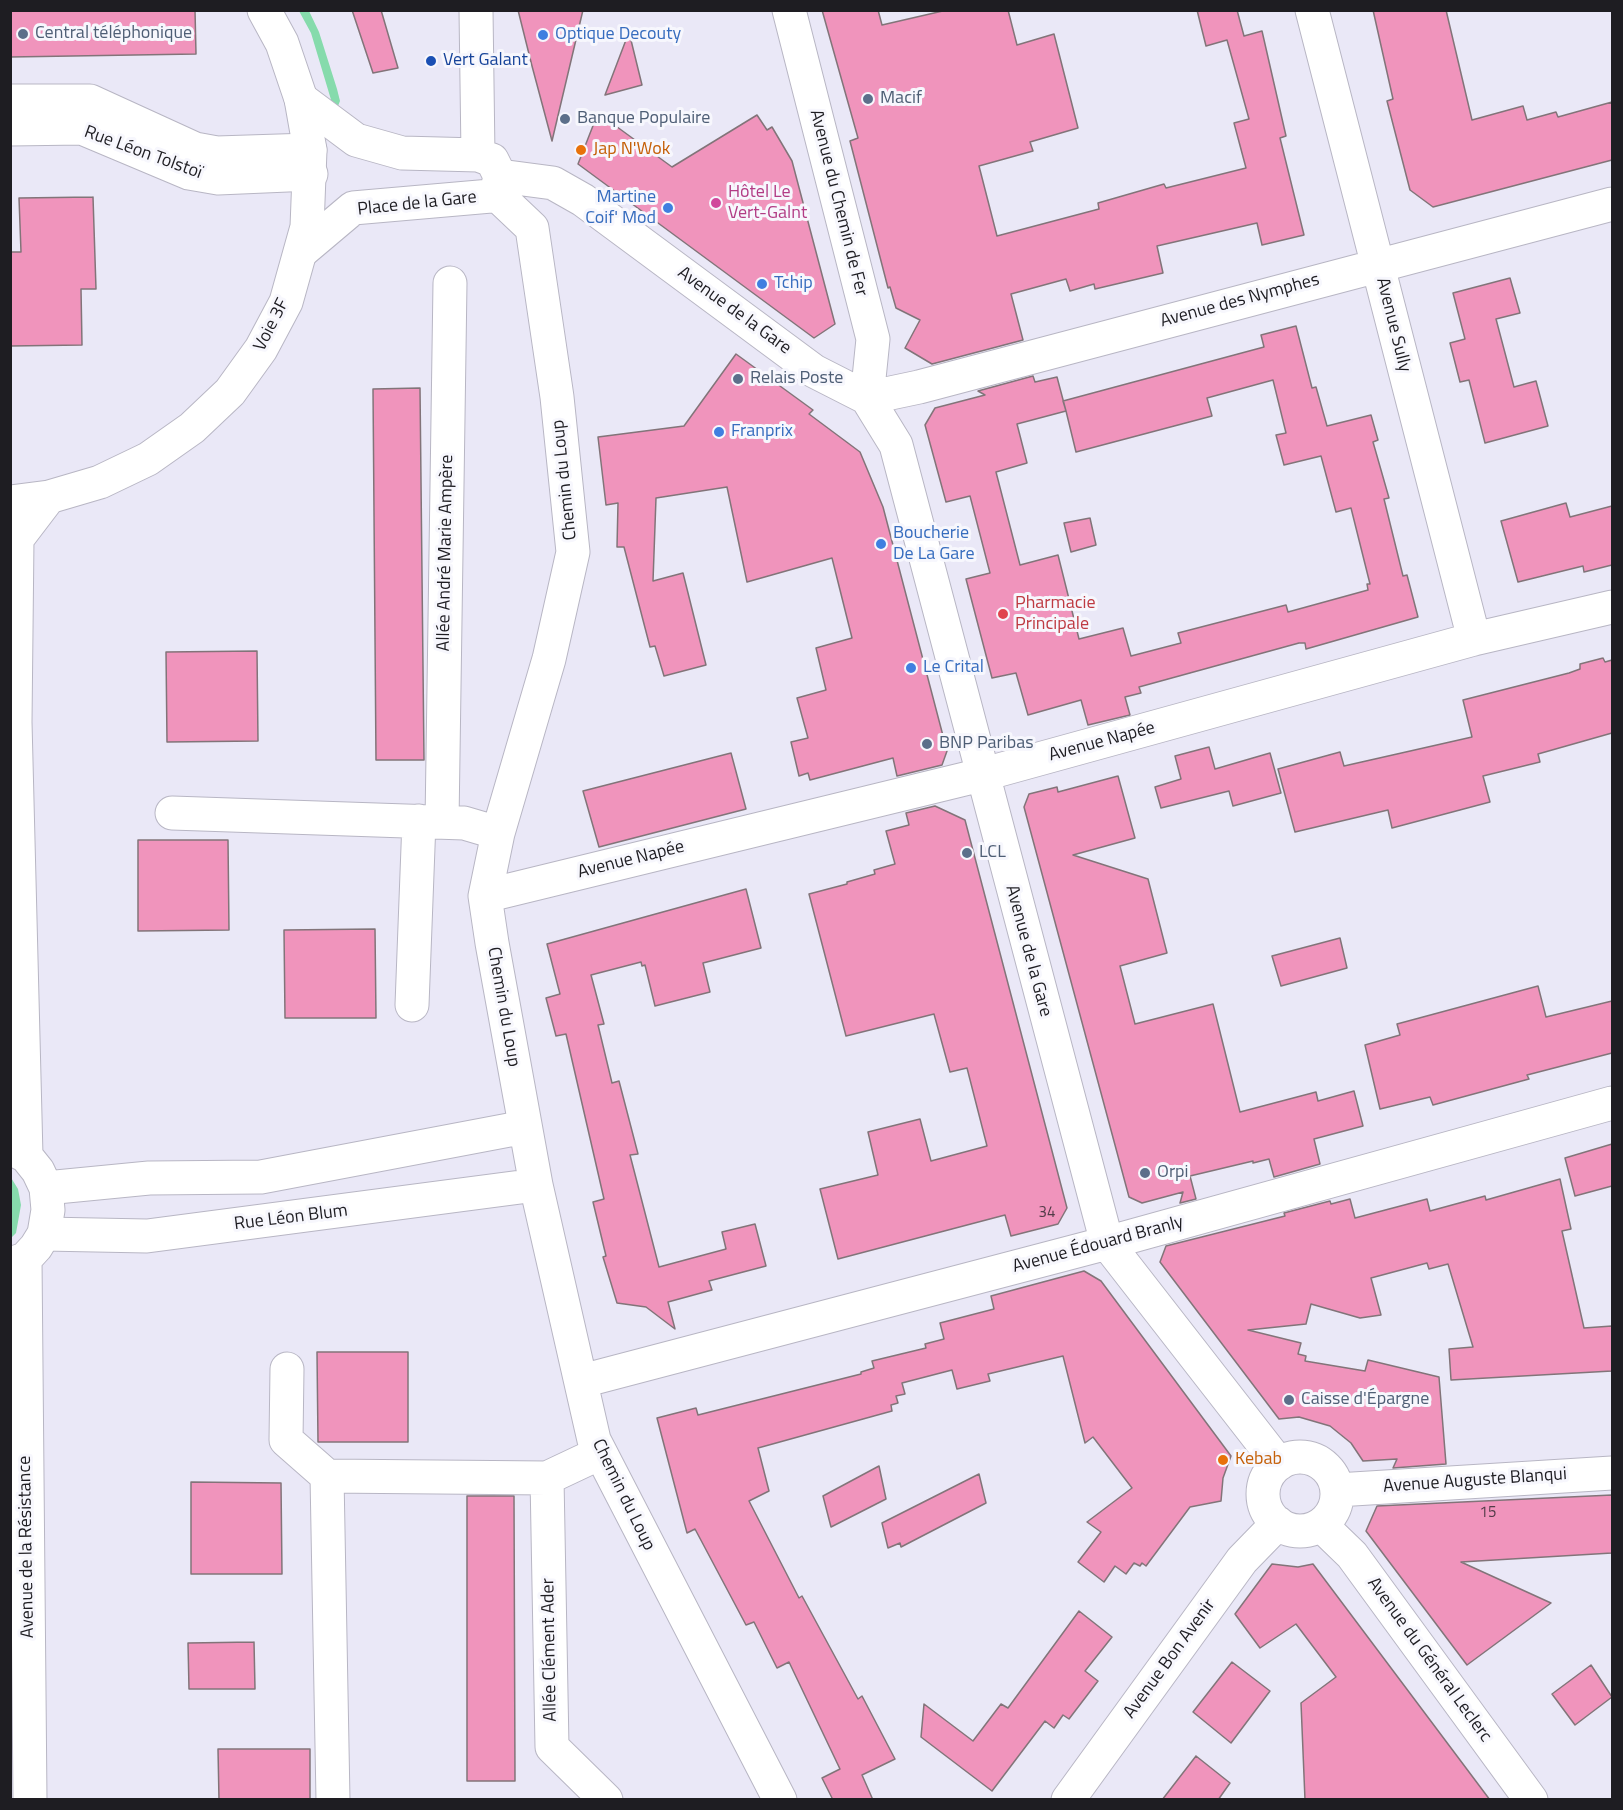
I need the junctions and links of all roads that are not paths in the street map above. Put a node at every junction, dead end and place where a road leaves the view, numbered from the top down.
1 (264, 10) edge
2 (476, 10) edge
3 (789, 10) edge
4 (1312, 10) edge
5 (301, 99) junction
6 (10, 101) edge
7 (10, 129) edge
8 (310, 162) junction
9 (490, 174) junction
10 (1612, 204) edge
11 (302, 251) junction
12 (1378, 264) junction
13 (450, 283) dead end
14 (867, 398) junction
15 (49, 497) junction
16 (10, 502) edge
17 (1612, 606) edge
18 (1474, 639) junction
19 (981, 775) junction
20 (172, 813) dead end
21 (430, 822) junction
22 (498, 833) junction
23 (485, 896) junction
24 (412, 1005) dead end
25 (1612, 1103) edge
26 (525, 1127) junction
27 (18, 1152) edge
28 (536, 1185) junction
29 (46, 1188) junction
30 (1107, 1243) junction
31 (26, 1252) edge
32 (287, 1369) dead end
33 (582, 1381) junction
34 (600, 1453) junction
35 (1278, 1464) junction
36 (1612, 1473) edge
37 (327, 1476) junction
38 (547, 1478) junction
39 (1337, 1490) junction
40 (1278, 1524) junction
41 (1321, 1525) junction
42 (30, 1800) edge
43 (333, 1800) edge
44 (606, 1800) edge
45 (780, 1800) edge
46 (1068, 1800) edge
47 (1531, 1800) edge

1 - 5 street, Voie 3F
2 - 9 street
3 - 14 street, Avenue du Chemin de Fer
4 - 12 street, Avenue Sully
5 - 8 street, Voie 3F
5 - 9 street
6 - 8 street, Rue Léon Tolstoï
7 - 8 street, Rue Léon Tolstoï
8 - 11 street, Voie 3F
9 - 11 street, Place de la Gare
9 - 14 street, Avenue de la Gare
9 - 22 street, Chemin du Loup
10 - 12 street, Avenue des Nymphes
11 - 15 street, Voie 3F
12 - 14 street, Avenue des Nymphes
12 - 18 street, Avenue Sully
13 - 21 street, Allée André Marie Ampère
14 - 19 street, Avenue de la Gare
15 - 16 street, Voie 3F
15 - 27 street, Avenue de la Résistance
17 - 18 street, Avenue Napée
18 - 19 street, Avenue Napée
19 - 23 street, Avenue Napée
19 - 30 street, Avenue de la Gare
20 - 21 street
21 - 22 street
21 - 24 street, Allée André Marie Ampère
22 - 23 street, Chemin du Loup
23 - 26 street, Chemin du Loup
25 - 30 street, Avenue Édouard Branly
26 - 28 street, Chemin du Loup
26 - 29 street
27 - 29 street, Avenue de la Résistance
28 - 31 street, Rue Léon Blum
28 - 33 street, Chemin du Loup
29 - 31 street, Avenue de la Résistance
30 - 33 street, Avenue Édouard Branly
30 - 35 street, Avenue de la Gare
31 - 42 street, Avenue de la Résistance
32 - 37 street
33 - 34 street, Chemin du Loup
34 - 38 street
34 - 45 street, Chemin du Loup
35 - 39 street
35 - 40 street
36 - 39 street, Avenue Auguste Blanqui
37 - 38 street
37 - 43 street
38 - 44 street, Allée Clément Ader
39 - 41 street
40 - 41 street
40 - 46 street, Avenue Bon Avenir
41 - 47 street, Avenue du Général Leclerc

